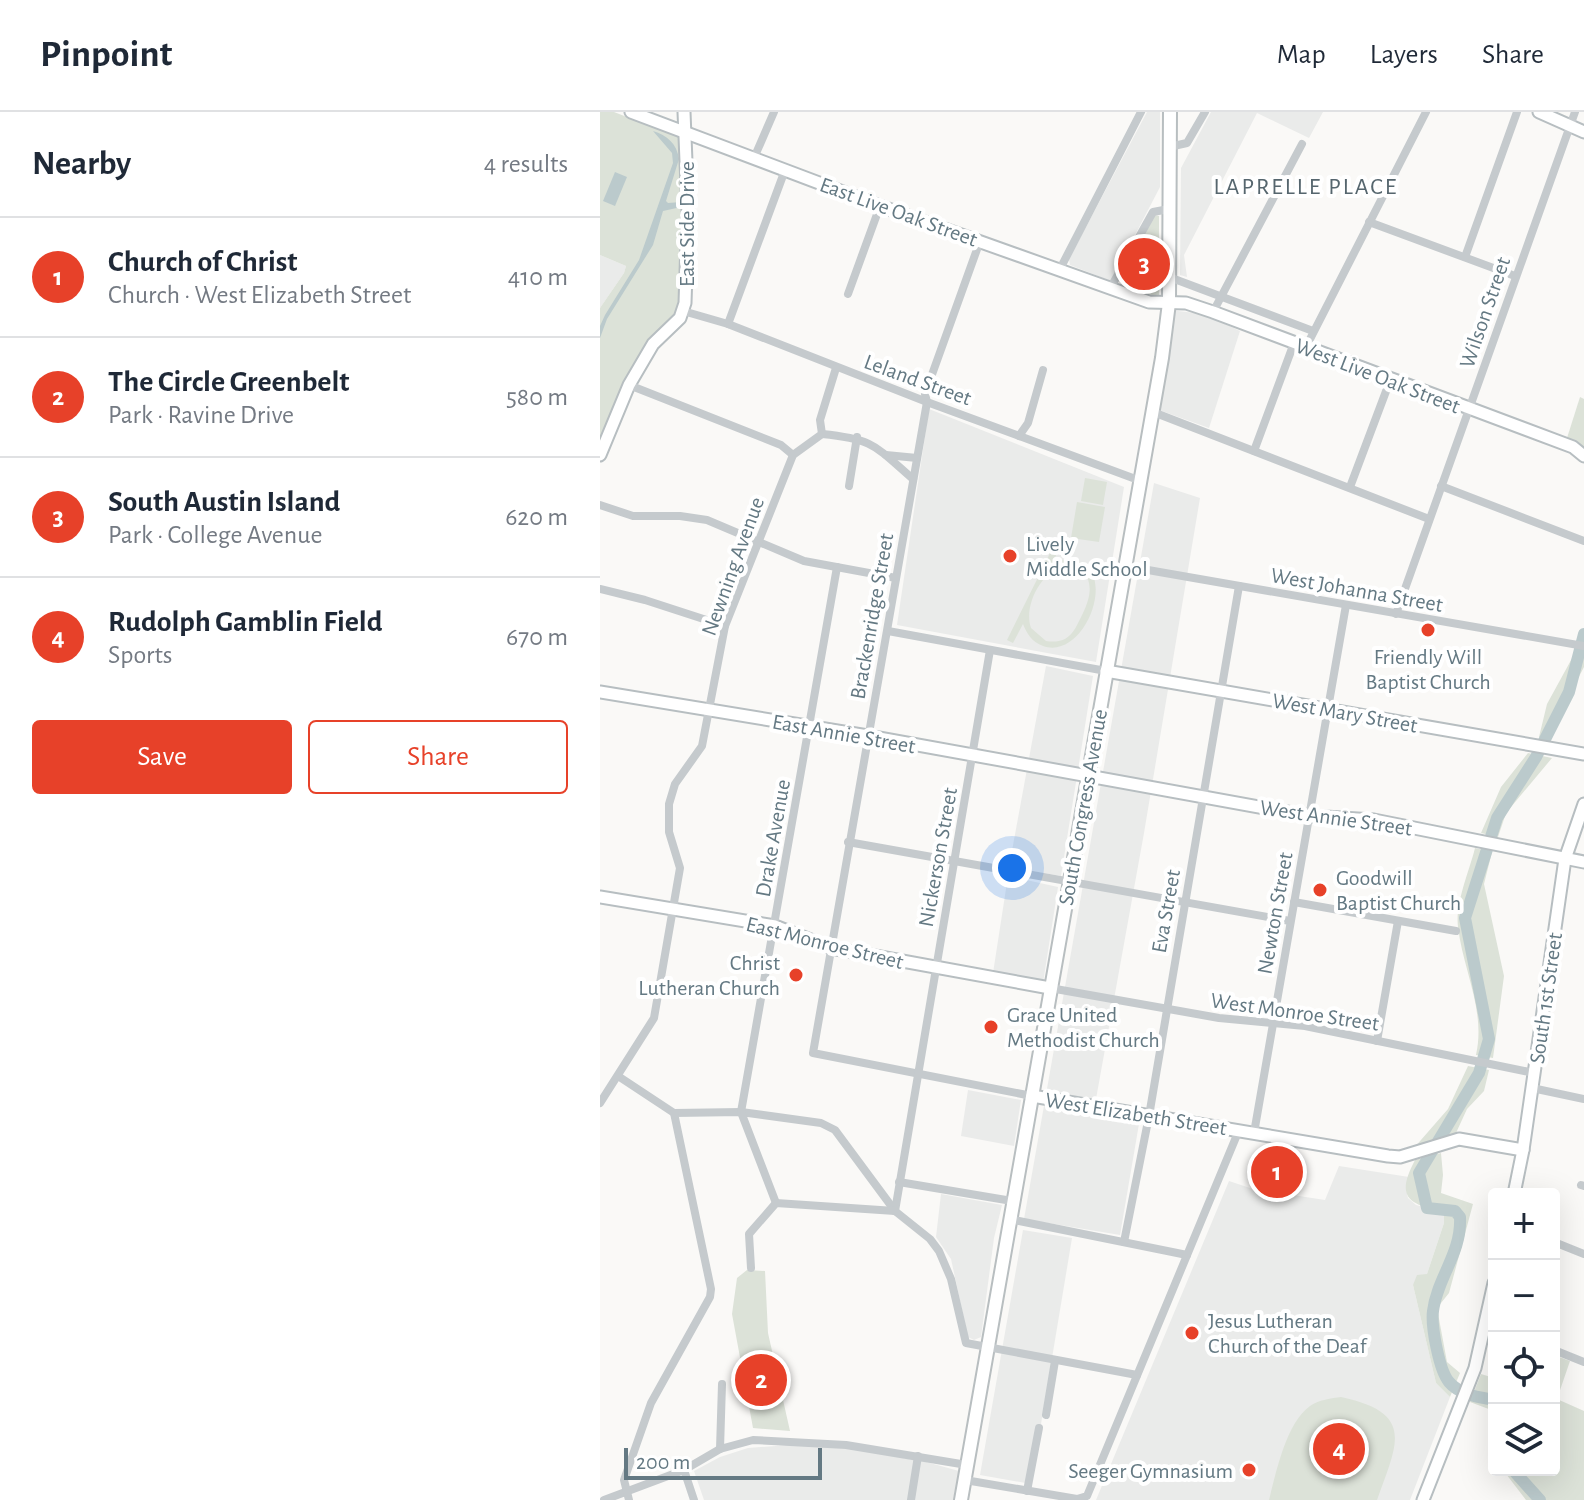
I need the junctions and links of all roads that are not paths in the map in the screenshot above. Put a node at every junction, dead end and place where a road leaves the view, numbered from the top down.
1 (631, 112) edge
2 (674, 112) edge
3 (684, 112) edge
4 (774, 112) edge
5 (1141, 112) edge
6 (1170, 112) edge
7 (1205, 112) edge
8 (1426, 112) edge
9 (1517, 112) edge
10 (1539, 112) edge
11 (1575, 112) edge
12 (667, 125) junction
13 (1571, 126) junction
14 (686, 132) junction
15 (1584, 132) edge
16 (1302, 144) dead end
17 (1169, 147) junction
18 (754, 158) junction
19 (785, 170) junction
20 (880, 206) junction
21 (1169, 209) junction
22 (1369, 222) junction
23 (980, 241) junction
24 (1465, 257) junction
25 (1060, 269) junction
26 (1515, 276) junction
27 (1169, 277) junction
28 (1111, 287) junction
29 (848, 294) dead end
30 (1221, 296) junction
31 (1169, 303) junction
32 (683, 311) junction
33 (1213, 312) junction
34 (728, 324) junction
35 (1313, 331) junction
36 (1300, 345) junction
37 (836, 368) junction
38 (1043, 370) dead end
39 (1391, 378) junction
40 (629, 385) junction
41 (927, 402) junction
42 (1470, 410) junction
43 (1153, 412) junction
44 (822, 434) junction
45 (1019, 436) junction
46 (857, 437) junction
47 (1254, 451) junction
48 (600, 455) edge
49 (793, 455) junction
50 (885, 455) junction
51 (1584, 456) edge
52 (917, 458) junction
53 (913, 479) junction
54 (1141, 481) junction
55 (849, 486) dead end
56 (1441, 486) junction
57 (1350, 487) junction
58 (600, 505) edge
59 (1429, 519) junction
60 (1584, 541) edge
61 (757, 542) junction
62 (1125, 566) junction
63 (837, 567) junction
64 (896, 578) junction
65 (1239, 586) junction
66 (600, 589) edge
67 (1346, 605) junction
68 (1396, 614) junction
69 (725, 626) junction
70 (888, 631) junction
71 (1580, 645) edge
72 (990, 650) junction
73 (1106, 671) junction
74 (1222, 691) junction
75 (600, 692) edge
76 (1328, 710) junction
77 (708, 711) junction
78 (809, 727) junction
79 (868, 736) junction
80 (1584, 754) edge
81 (974, 756) junction
82 (1087, 777) junction
83 (1203, 797) junction
84 (1584, 804) edge
85 (1309, 816) junction
86 (848, 842) junction
87 (1565, 859) junction
88 (955, 861) junction
89 (1584, 862) edge
90 (1069, 881) junction
91 (600, 897) edge
92 (1184, 902) junction
93 (1294, 902) junction
94 (674, 910) junction
95 (1290, 921) junction
96 (1398, 921) junction
97 (775, 926) junction
98 (1456, 931) dead end
99 (831, 948) junction
100 (935, 969) junction
101 (1050, 988) junction
102 (1166, 1009) junction
103 (1272, 1025) junction
104 (1377, 1041) junction
105 (1534, 1073) junction
106 (918, 1075) junction
107 (618, 1076) junction
108 (1532, 1088) junction
109 (1032, 1096) junction
110 (1584, 1099) edge
111 (600, 1103) edge
112 (741, 1112) junction
113 (674, 1113) junction
114 (1149, 1116) junction
115 (1239, 1130) junction
116 (1254, 1133) junction
117 (1523, 1150) junction
118 (899, 1182) junction
119 (1515, 1188) edge
120 (1012, 1201) junction
121 (776, 1203) junction
122 (895, 1211) junction
123 (1009, 1219) junction
124 (1124, 1242) junction
125 (1560, 1244) edge
126 (1584, 1254) edge
127 (1187, 1255) junction
128 (751, 1268) dead end
129 (1488, 1332) edge
130 (987, 1348) junction
131 (1560, 1352) edge
132 (1055, 1361) junction
133 (1584, 1362) edge
134 (1137, 1375) junction
135 (722, 1384) dead end
136 (1046, 1415) dead end
137 (1039, 1428) dead end
138 (720, 1449) junction
139 (918, 1456) junction
140 (967, 1465) junction
141 (684, 1470) junction
142 (965, 1480) junction
143 (1027, 1491) junction
144 (628, 1496) edge
145 (1077, 1499) edge
146 (604, 1500) edge
147 (694, 1500) edge
148 (911, 1500) edge
149 (961, 1500) edge
150 (1423, 1500) edge

1 - 12 street, East Live Oak Street
2 - 12 street
3 - 14 street, East Side Drive
4 - 18 street
5 - 25 street
6 - 17 main road, South Congress Avenue
7 - 17 street
8 - 22 street
9 - 24 street
10 - 13 street
11 - 13 street, Wilson Street
12 - 14 street, East Live Oak Street
13 - 15 street
13 - 26 street, Wilson Street
14 - 18 street, East Live Oak Street
14 - 32 street, East Side Drive
16 - 30 street
17 - 21 main road, South Congress Avenue
18 - 19 street, East Live Oak Street
19 - 20 street, East Live Oak Street
19 - 34 street
20 - 23 street, East Live Oak Street
20 - 29 street
21 - 27 main road, South Congress Avenue
21 - 28 street
22 - 24 street
22 - 35 street
23 - 25 street, East Live Oak Street
23 - 41 street, Brackenridge Street
24 - 26 street
25 - 28 street, East Live Oak Street
26 - 42 street, Wilson Street
27 - 30 street
27 - 31 main road, South Congress Avenue
28 - 31 street, East Live Oak Street
30 - 33 street
30 - 35 street
31 - 33 street, West Live Oak Street
31 - 43 main road, South Congress Avenue
32 - 34 street, Leland Street
32 - 40 street, East Side Drive
33 - 36 street, West Live Oak Street
34 - 37 street, Leland Street
35 - 36 street
36 - 39 street, West Live Oak Street
36 - 47 street
37 - 41 street, Leland Street
37 - 44 street
38 - 45 street
39 - 42 street, West Live Oak Street
39 - 57 street
40 - 48 street, East Side Drive
40 - 49 street
41 - 45 street, Leland Street
41 - 52 street, Brackenridge Street
42 - 51 street, West Live Oak Street
42 - 56 street, Wilson Street
43 - 47 street
43 - 54 main road, South Congress Avenue
44 - 46 street
44 - 49 street
45 - 54 street, Leland Street
46 - 50 street
46 - 55 street
47 - 57 street
49 - 61 street, Newning Avenue
50 - 52 street
50 - 53 street
52 - 53 street, Brackenridge Street
53 - 64 street, Brackenridge Street
54 - 62 main road, South Congress Avenue
56 - 59 street, Wilson Street
56 - 60 street
57 - 59 street
58 - 61 street
59 - 68 street, Wilson Street
61 - 63 street
61 - 69 street, Newning Avenue
62 - 65 street, West Johanna Street
62 - 73 main road, South Congress Avenue
63 - 64 street
63 - 78 street, Drake Avenue
64 - 70 street, Brackenridge Street
65 - 67 street, West Johanna Street
65 - 74 street, Eva Street
66 - 69 street
67 - 68 street, West Johanna Street
67 - 76 street, Newton Street
68 - 71 street, West Johanna Street
69 - 77 street, Newning Avenue
70 - 72 street
70 - 79 street, Brackenridge Street
72 - 73 street
72 - 81 street, Nickerson Street
73 - 74 street, West Mary Street
73 - 82 main road, South Congress Avenue
74 - 76 street, West Mary Street
74 - 83 street, Eva Street
75 - 77 street, East Annie Street
76 - 80 street, West Mary Street
76 - 85 street, Newton Street
77 - 78 street, East Annie Street
77 - 94 street, Newning Avenue
78 - 79 street, East Annie Street
78 - 97 street, Drake Avenue
79 - 81 street, East Annie Street
79 - 86 street, Brackenridge Street
81 - 82 street, East Annie Street
81 - 88 street, Nickerson Street
82 - 83 street, West Annie Street
82 - 90 main road, South Congress Avenue
83 - 85 street, West Annie Street
83 - 92 street, Eva Street
84 - 87 street, South 1st Street
85 - 87 street, West Annie Street
85 - 93 street, Newton Street
86 - 88 street
86 - 99 street, Brackenridge Street
87 - 89 street, West Annie Street
87 - 105 street, South 1st Street
88 - 90 street
88 - 100 street, Nickerson Street
90 - 92 street
90 - 101 main road, South Congress Avenue
91 - 94 street, East Monroe Street
92 - 95 street
92 - 102 street, Eva Street
93 - 95 street, Newton Street
93 - 96 street
94 - 97 street, East Monroe Street
94 - 107 street, Newning Avenue
95 - 103 street, Newton Street
96 - 98 street
96 - 104 street
97 - 99 street, East Monroe Street
97 - 112 street, Drake Avenue
99 - 100 street, East Monroe Street
99 - 106 street, Brackenridge Street
100 - 101 street, East Monroe Street
100 - 106 street, Nickerson Street
101 - 102 street, West Monroe Street
101 - 109 main road, South Congress Avenue
102 - 103 street, West Monroe Street
102 - 114 street, Eva Street
103 - 104 street, West Monroe Street
103 - 116 street, Newton Street
104 - 105 street, West Monroe Street
105 - 108 street, South 1st Street
106 - 109 street
106 - 118 street, Nickerson Street
107 - 111 street, Newning Avenue
107 - 113 street
108 - 110 street
108 - 117 street, South 1st Street
109 - 114 street, West Elizabeth Street
109 - 120 main road, South Congress Avenue
112 - 113 street
112 - 121 street
112 - 122 street
113 - 144 street
114 - 115 street, West Elizabeth Street
114 - 124 street, Eva Street
115 - 116 street, West Elizabeth Street
115 - 127 street
116 - 117 street, West Elizabeth Street
117 - 119 street, South 1st Street
118 - 120 street
118 - 122 street, Nickerson Street
120 - 123 main road, South Congress Avenue
121 - 122 street
121 - 128 street
122 - 130 street
123 - 124 street
123 - 130 main road, South Congress Avenue
124 - 127 street
125 - 126 street
127 - 134 street
129 - 150 street
130 - 132 street
130 - 140 main road, South Congress Avenue
131 - 133 street
132 - 134 street
132 - 136 street
134 - 145 street
135 - 138 street
137 - 143 street
138 - 139 street
138 - 141 street
139 - 140 street
139 - 148 street
140 - 142 main road, South Congress Avenue
141 - 144 street
141 - 147 street
142 - 143 street
142 - 149 main road, South Congress Avenue
143 - 145 street
144 - 146 street

